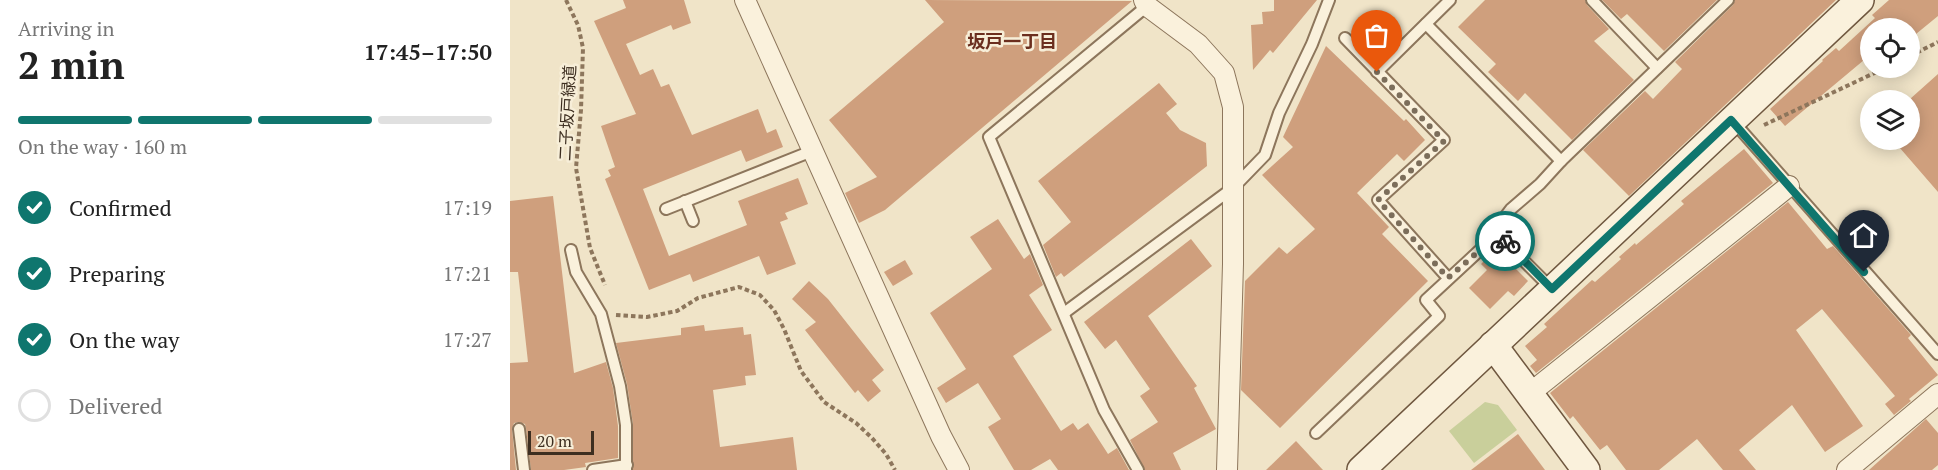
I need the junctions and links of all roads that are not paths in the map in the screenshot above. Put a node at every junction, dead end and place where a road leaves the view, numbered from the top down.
1 (745, 0) edge
2 (1329, 0) edge
3 (1450, 0) edge
4 (1592, 0) edge
5 (1728, 0) edge
6 (1860, 0) edge
7 (1146, 3) edge
8 (1426, 24) junction
9 (1345, 38) dead end
10 (1657, 68) junction
11 (1377, 72) junction
12 (1738, 127) junction
13 (813, 151) junction
14 (1561, 161) junction
15 (1789, 186) junction
16 (1233, 188) junction
17 (685, 201) junction
18 (666, 208) dead end
19 (693, 221) dead end
20 (1494, 231) junction
21 (571, 250) dead end
22 (1448, 278) junction
23 (1552, 289) junction
24 (1064, 314) junction
25 (1493, 345) junction
26 (1938, 354) edge
27 (1529, 394) junction
28 (1934, 406) edge
29 (519, 429) dead end
30 (1316, 433) dead end
31 (626, 468) edge
32 (524, 470) edge
33 (593, 470) edge
34 (959, 470) edge
35 (1138, 470) edge
36 (1227, 470) edge
37 (1361, 470) edge
38 (1586, 470) edge
39 (1846, 470) edge

1 - 13 street
2 - 16 lane
3 - 8 lane
4 - 10 lane
5 - 10 lane
6 - 12 street
7 - 16 street
7 - 24 lane
8 - 11 lane
8 - 14 lane
9 - 11 lane
10 - 14 lane
11 - 22 lane
12 - 15 lane
12 - 23 street
13 - 17 lane
13 - 34 street
14 - 20 lane
15 - 26 lane
15 - 27 street
16 - 24 lane
16 - 36 street
17 - 18 lane
17 - 19 lane
20 - 22 lane
20 - 23 lane
21 - 31 lane
22 - 30 lane
23 - 25 street
24 - 35 lane
25 - 27 street
25 - 37 street
27 - 38 street
28 - 39 street
29 - 32 lane
31 - 33 lane

